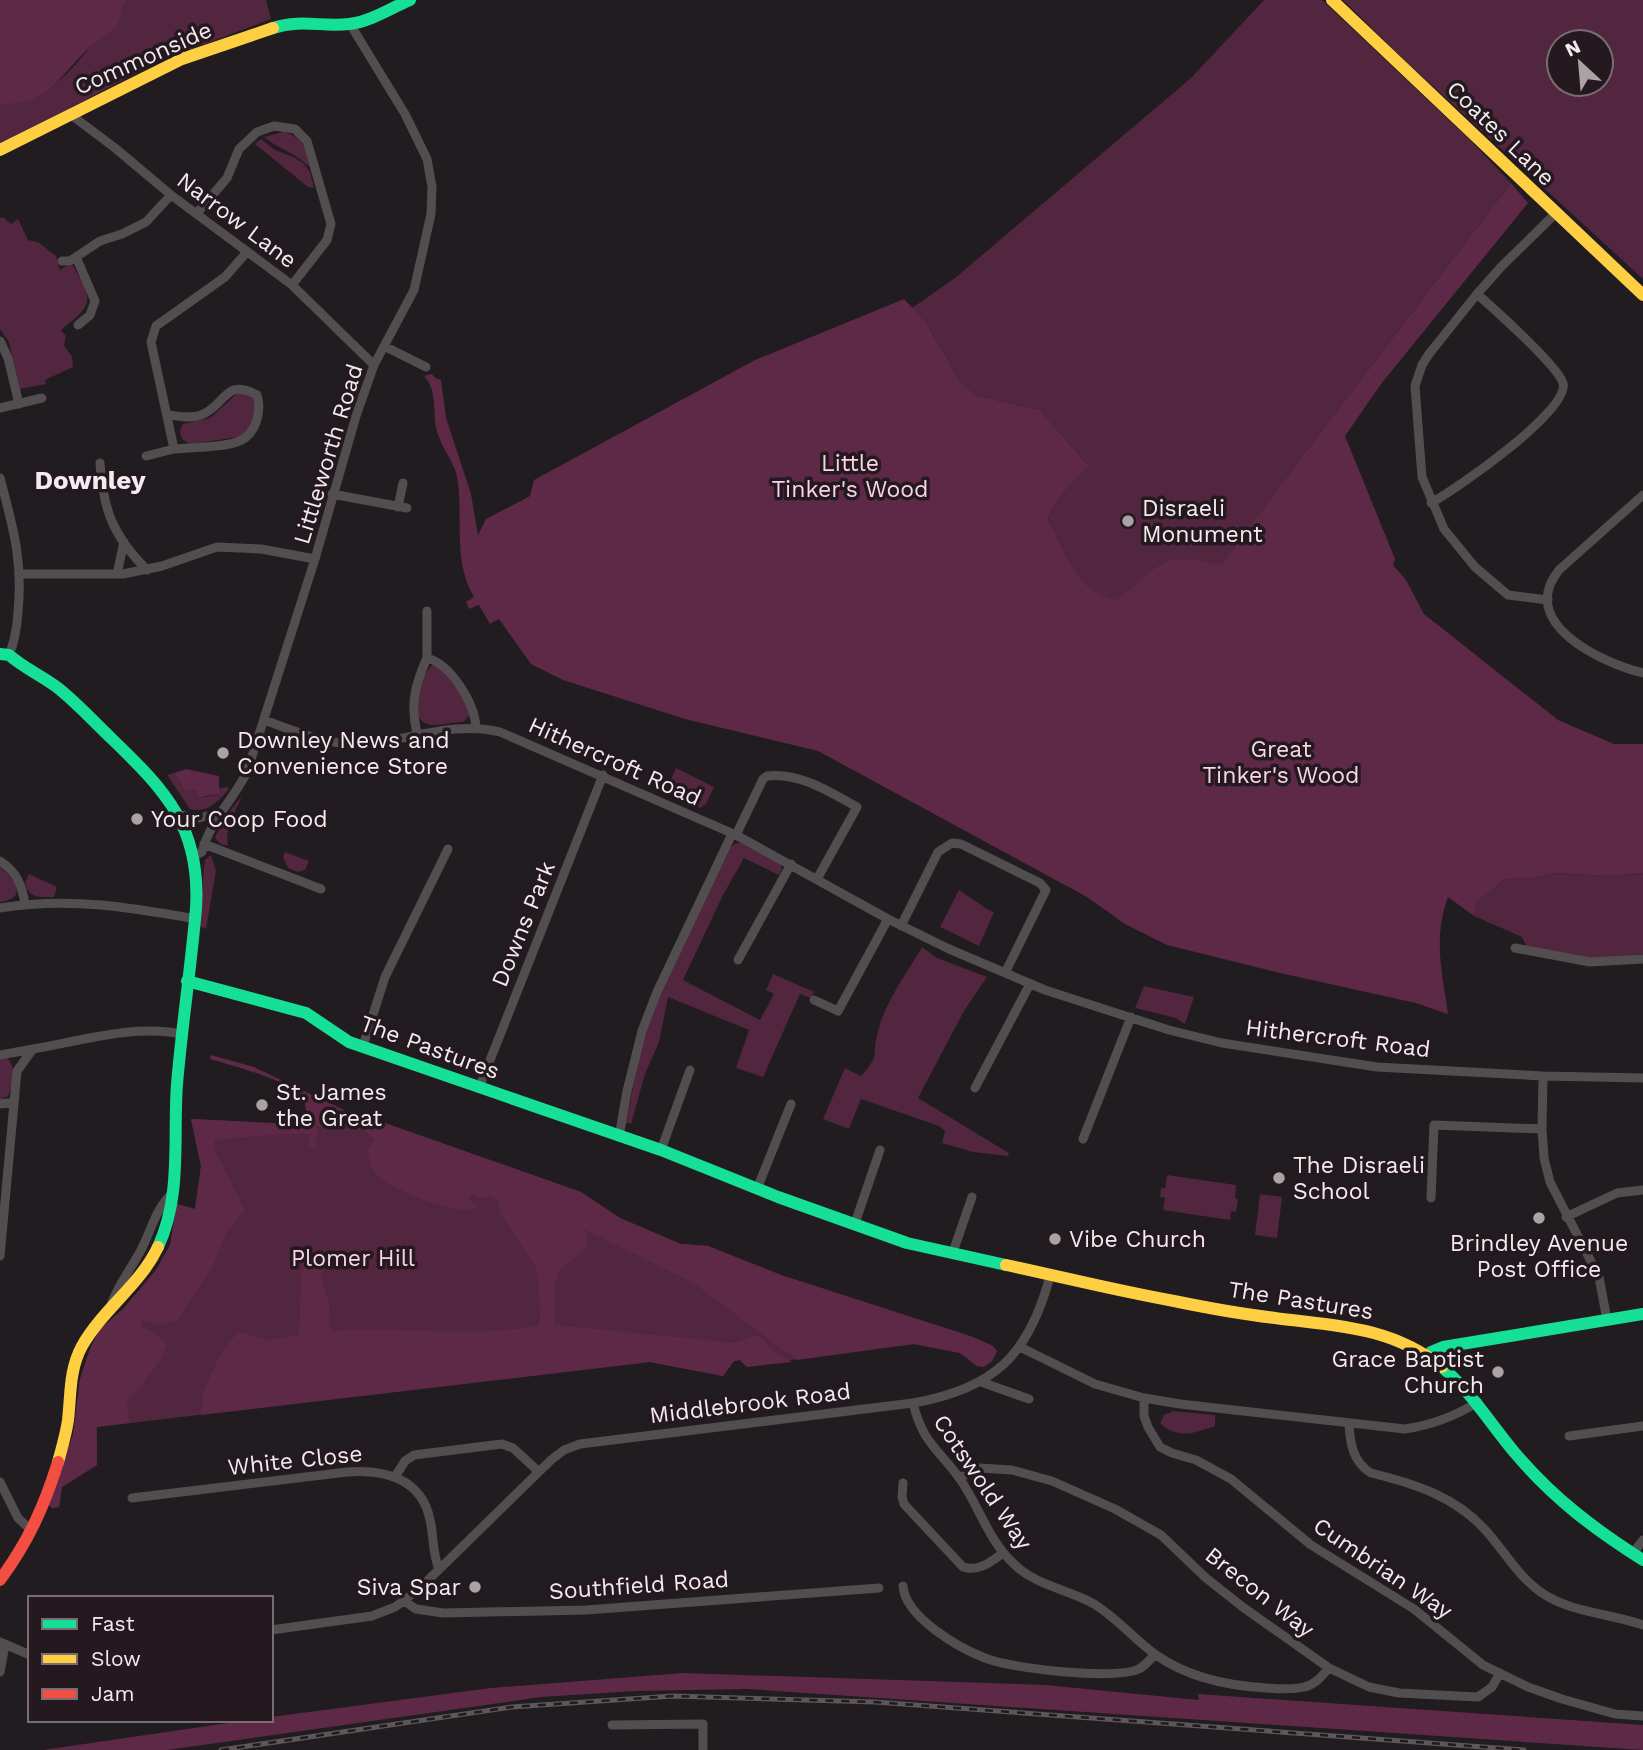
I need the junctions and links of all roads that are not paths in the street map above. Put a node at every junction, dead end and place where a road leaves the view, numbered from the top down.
1 (410, 0) edge
2 (1332, 0) edge
3 (350, 24) junction
4 (70, 114) junction
5 (0, 150) edge
6 (171, 195) junction
7 (197, 213) junction
8 (1555, 214) junction
9 (246, 253) junction
10 (76, 257) junction
11 (62, 261) dead end
12 (292, 285) junction
13 (1477, 294) junction
14 (1643, 295) edge
15 (78, 325) dead end
16 (0, 341) edge
17 (384, 346) junction
18 (374, 365) junction
19 (426, 367) dead end
20 (41, 398) dead end
21 (19, 404) junction
22 (0, 408) edge
23 (168, 415) junction
24 (174, 449) junction
25 (146, 456) dead end
26 (100, 463) dead end
27 (0, 478) edge
28 (403, 482) dead end
29 (332, 494) junction
30 (1643, 495) edge
31 (1431, 503) junction
32 (124, 542) junction
33 (316, 559) junction
34 (147, 570) junction
35 (21, 574) junction
36 (117, 574) junction
37 (1548, 600) junction
38 (427, 611) dead end
39 (5, 655) edge
40 (427, 658) junction
41 (1643, 673) edge
42 (264, 720) junction
43 (476, 728) junction
44 (417, 733) junction
45 (603, 775) junction
46 (219, 814) junction
47 (180, 816) junction
48 (734, 834) junction
49 (204, 844) junction
50 (448, 849) dead end
51 (194, 856) junction
52 (0, 862) edge
53 (791, 864) junction
54 (817, 879) junction
55 (320, 889) dead end
56 (25, 904) junction
57 (0, 908) edge
58 (195, 919) junction
59 (888, 919) junction
60 (901, 926) junction
61 (1515, 948) dead end
62 (1643, 959) edge
63 (738, 960) dead end
64 (1005, 973) junction
65 (187, 981) junction
66 (1030, 984) junction
67 (814, 1000) dead end
68 (1131, 1017) junction
69 (182, 1034) junction
70 (363, 1046) junction
71 (33, 1049) junction
72 (0, 1055) edge
73 (690, 1070) dead end
74 (1543, 1076) junction
75 (1643, 1078) edge
76 (479, 1088) junction
77 (975, 1088) dead end
78 (14, 1102) junction
79 (0, 1104) edge
80 (791, 1104) dead end
81 (1542, 1129) junction
82 (619, 1137) junction
83 (1083, 1139) dead end
84 (661, 1150) junction
85 (880, 1150) dead end
86 (757, 1189) junction
87 (1643, 1190) edge
88 (972, 1197) dead end
89 (1431, 1198) dead end
90 (1566, 1217) junction
91 (855, 1223) junction
92 (953, 1252) junction
93 (0, 1256) edge
94 (1050, 1276) junction
95 (1643, 1314) edge
96 (1607, 1320) junction
97 (1020, 1347) junction
98 (1428, 1356) junction
99 (981, 1382) junction
100 (1144, 1398) junction
101 (1029, 1399) dead end
102 (1478, 1402) junction
103 (913, 1403) junction
104 (1349, 1423) junction
105 (1643, 1426) edge
106 (1569, 1436) dead end
107 (539, 1472) junction
108 (395, 1477) junction
109 (960, 1478) junction
110 (0, 1482) edge
111 (903, 1483) dead end
112 (132, 1498) dead end
113 (32, 1531) junction
114 (1643, 1540) edge
115 (1003, 1553) junction
116 (1638, 1557) edge
117 (439, 1569) junction
118 (0, 1580) edge
119 (903, 1586) dead end
120 (879, 1588) dead end
121 (404, 1601) junction
122 (1643, 1625) edge
123 (273, 1630) edge
124 (3, 1644) edge
125 (28, 1654) edge
126 (1155, 1654) junction
127 (1329, 1668) junction
128 (0, 1672) edge
129 (1500, 1672) junction
130 (1643, 1716) edge
131 (611, 1725) dead end
132 (703, 1750) edge

1 - 3 street
2 - 8 street, Coates Lane
3 - 4 street, Commonside
3 - 17 street, Littleworth Road
4 - 5 street, Commonside
4 - 6 street, Narrow Lane
6 - 7 street, Narrow Lane
6 - 10 street
7 - 9 street, Narrow Lane
7 - 12 street
8 - 13 street
8 - 14 street, Coates Lane
9 - 12 street, Narrow Lane
9 - 23 street
10 - 11 street
10 - 15 street
12 - 18 street, Narrow Lane
13 - 31 street
13 - 31 street
16 - 21 street
17 - 18 street, Littleworth Road
17 - 19 street
18 - 29 street, Littleworth Road
20 - 21 street
21 - 22 street
23 - 24 street
23 - 24 street
24 - 25 street
26 - 32 street
27 - 35 street
28 - 29 street
29 - 33 street, Littleworth Road
30 - 37 street
31 - 37 street
32 - 34 street
32 - 36 street
33 - 34 street
33 - 42 street, Littleworth Road
34 - 36 street
35 - 36 street
35 - 39 street
37 - 41 street
38 - 40 street
39 - 47 street
40 - 43 street
40 - 44 street
42 - 44 street, Hithercroft Road
42 - 46 street, Littleworth Road
43 - 44 street, Hithercroft Road
43 - 45 street, Hithercroft Road
45 - 48 street, Hithercroft Road
45 - 76 street, Downs Park
46 - 47 street
46 - 49 street, Littleworth Road
47 - 51 street
48 - 53 street, Hithercroft Road
48 - 54 street
48 - 82 street
49 - 51 street, Littleworth Road
49 - 55 street
50 - 70 street
51 - 58 street
52 - 56 street
53 - 54 street, Hithercroft Road
53 - 63 street
54 - 59 street, Hithercroft Road
56 - 57 street
56 - 58 street
58 - 65 street
59 - 60 street, Hithercroft Road
59 - 67 street
60 - 64 street, Hithercroft Road
60 - 64 street
61 - 62 street
64 - 66 street, Hithercroft Road
65 - 69 street
65 - 70 street, The Pastures
66 - 68 street, Hithercroft Road
66 - 77 street
68 - 74 street, Hithercroft Road
68 - 83 street
69 - 71 street
69 - 113 street
70 - 76 street, The Pastures
71 - 72 street
71 - 78 street
73 - 84 street
74 - 75 street, Hithercroft Road
74 - 81 street
76 - 82 street, The Pastures
78 - 79 street
78 - 93 street
80 - 86 street
81 - 89 street
81 - 90 street
82 - 84 street, The Pastures
84 - 86 street, The Pastures
85 - 91 street
86 - 91 street, The Pastures
87 - 90 street
88 - 92 street
90 - 96 street
91 - 92 street, The Pastures
92 - 94 street, The Pastures
94 - 97 street, Middlebrook Road
94 - 98 street, The Pastures
95 - 96 street
96 - 98 street
97 - 99 street, Middlebrook Road
97 - 100 street
98 - 102 street, The Pastures
99 - 101 street
99 - 103 street, Middlebrook Road
100 - 104 street
100 - 129 street, Cumbrian Way
102 - 104 street
102 - 116 street, The Pastures
103 - 107 street, Middlebrook Road
103 - 109 street, Cotswold Way
104 - 122 street
105 - 106 street
107 - 108 street
107 - 117 street, Middlebrook Road
108 - 112 street, White Close
108 - 117 street, White Close
109 - 115 street, Cotswold Way
109 - 127 street, Brecon Way
110 - 113 street
111 - 115 street
113 - 118 street
114 - 116 street
115 - 126 street, Cotswold Way
117 - 121 street
119 - 126 street
120 - 121 street, Southfield Road
121 - 123 street
124 - 125 street
124 - 128 street
126 - 127 street, Cotswold Way
127 - 129 street, Brecon Way
129 - 130 street, Cumbrian Way
131 - 132 street

